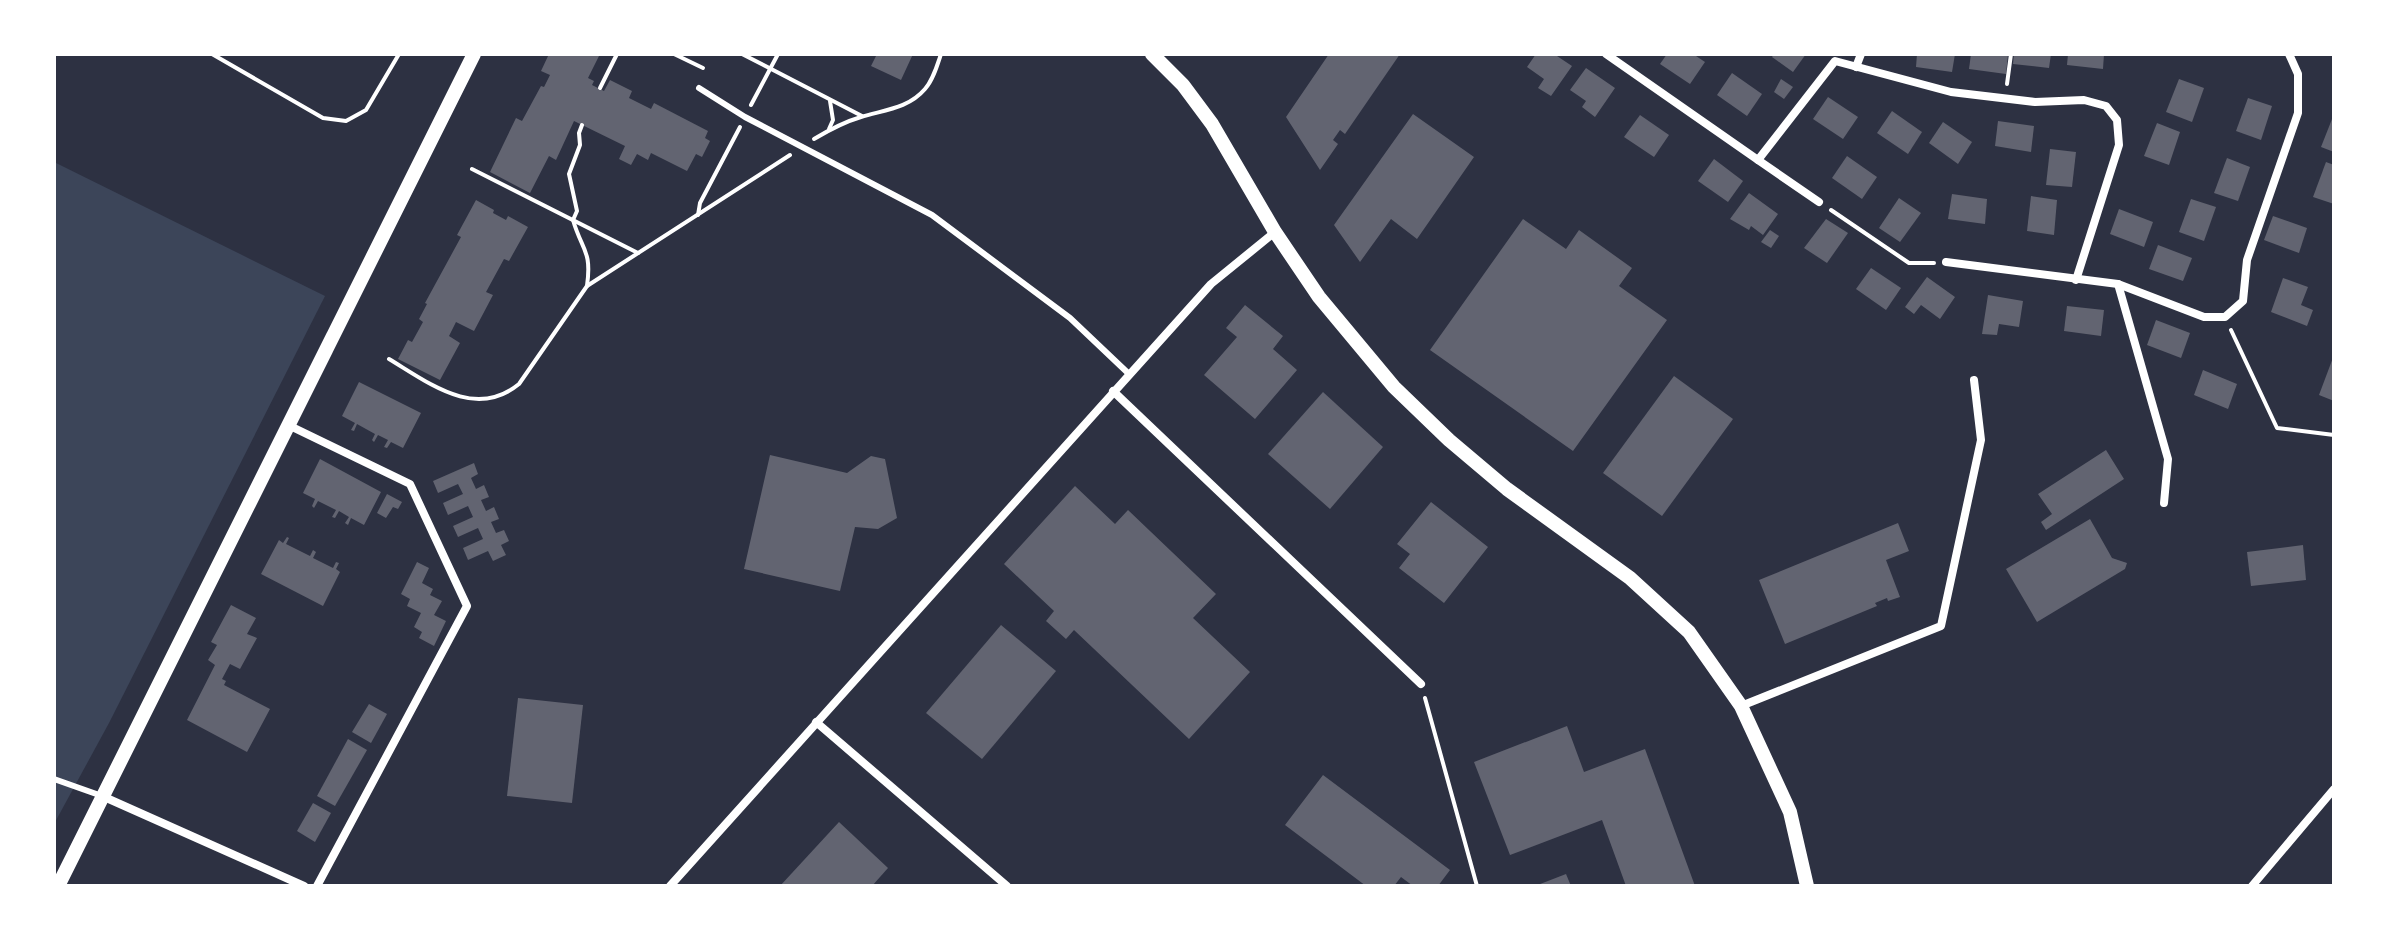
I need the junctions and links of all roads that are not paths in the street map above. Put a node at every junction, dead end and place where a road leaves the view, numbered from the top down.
1 (474, 54) edge
2 (1152, 54) edge
3 (1606, 54) edge
4 (1861, 54) edge
5 (2289, 54) edge
6 (1835, 58) edge
7 (1856, 67) junction
8 (699, 88) dead end
9 (1758, 160) junction
10 (1819, 202) road end
11 (1275, 232) junction
12 (1946, 262) road end
13 (2076, 280) junction
14 (2118, 284) junction
15 (1129, 374) junction
16 (1974, 380) dead end
17 (1113, 391) junction
18 (288, 425) junction
19 (2164, 503) dead end
20 (1421, 684) road end
21 (1741, 706) junction
22 (816, 722) junction
23 (54, 779) edge
24 (2334, 789) edge
25 (102, 796) junction
26 (58, 886) edge
27 (304, 886) edge
28 (317, 886) edge
29 (670, 886) edge
30 (1007, 886) edge
31 (1807, 886) edge
32 (2252, 886) edge

1 - 18 street
2 - 11 street
3 - 9 street
4 - 7 street
5 - 14 street
6 - 7 street
6 - 9 street
7 - 13 street
8 - 15 lane
9 - 10 street
11 - 15 street
11 - 21 street
12 - 13 street
13 - 14 street
14 - 19 street
15 - 17 street
16 - 21 street
17 - 20 street
17 - 22 street
18 - 25 street
18 - 28 street
21 - 31 street
22 - 29 street
22 - 30 street
23 - 25 lane
24 - 32 street
25 - 26 street
25 - 27 street

